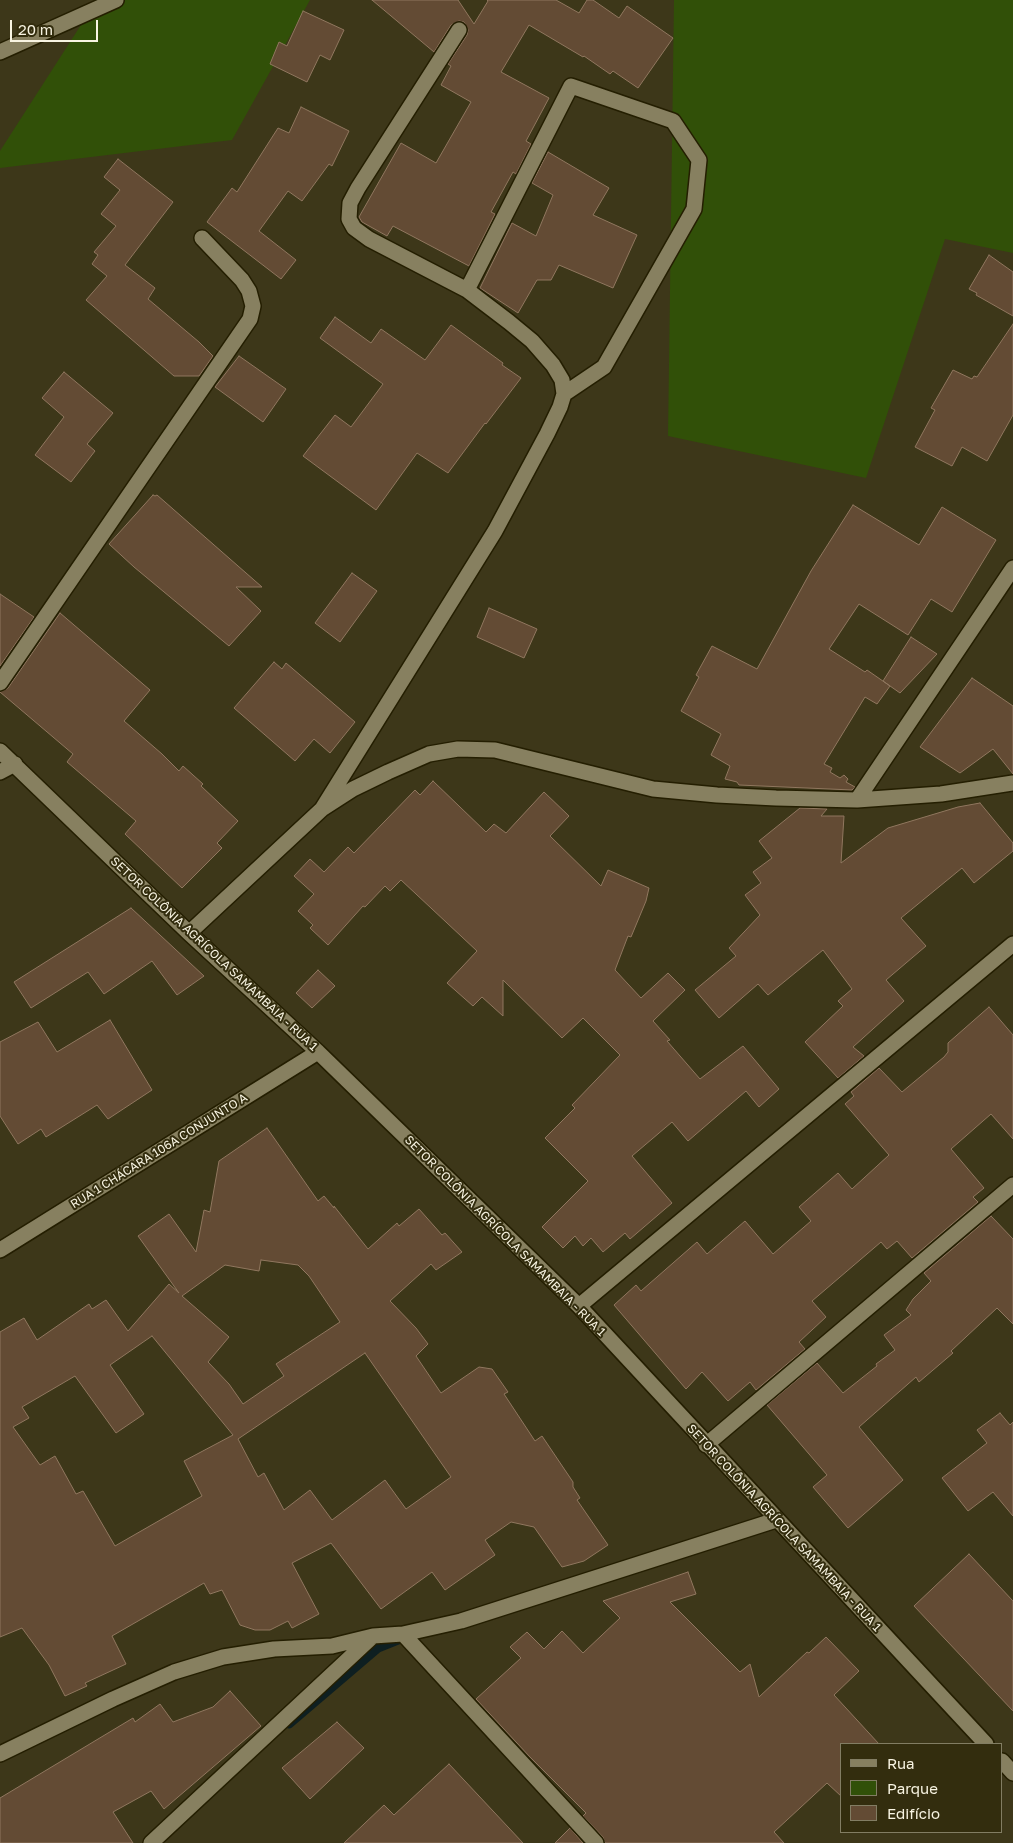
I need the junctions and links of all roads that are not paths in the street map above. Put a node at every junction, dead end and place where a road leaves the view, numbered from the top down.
1 (116, 0) edge
2 (459, 30) dead end
3 (0, 52) edge
4 (202, 238) dead end
5 (467, 290) junction
6 (564, 394) junction
7 (1013, 568) edge
8 (0, 683) edge
9 (0, 751) edge
10 (15, 764) junction
11 (0, 772) edge
12 (1013, 783) edge
13 (857, 800) junction
14 (322, 809) junction
15 (189, 933) junction
16 (1013, 944) edge
17 (318, 1052) junction
18 (1013, 1185) edge
19 (0, 1250) edge
20 (579, 1306) junction
21 (706, 1445) junction
22 (776, 1520) junction
23 (403, 1634) junction
24 (374, 1636) junction
25 (985, 1743) edge
26 (0, 1754) edge
27 (1003, 1762) edge
28 (1013, 1773) edge
29 (151, 1843) edge
30 (596, 1843) edge

1 - 3 street
2 - 5 street
4 - 8 street
5 - 6 street
5 - 6 street
6 - 14 street
7 - 13 street
9 - 10 street, SETOR COLÔNIA AGRÍCOLA SAMAMBAIA - RUA 1
10 - 11 street
10 - 15 street, SETOR COLÔNIA AGRÍCOLA SAMAMBAIA - RUA 1
12 - 13 street
13 - 14 street
14 - 15 street
15 - 17 street, SETOR COLÔNIA AGRÍCOLA SAMAMBAIA - RUA 1
16 - 20 street
17 - 19 street, RUA 1 CHÁCARA 106A CONJUNTO A
17 - 20 street, SETOR COLÔNIA AGRÍCOLA SAMAMBAIA - RUA 1
18 - 21 street
20 - 21 street, SETOR COLÔNIA AGRÍCOLA SAMAMBAIA - RUA 1
21 - 22 street, SETOR COLÔNIA AGRÍCOLA SAMAMBAIA - RUA 1
22 - 23 street
22 - 25 street, SETOR COLÔNIA AGRÍCOLA SAMAMBAIA - RUA 1
23 - 24 street
23 - 30 street
24 - 26 street
24 - 29 street
27 - 28 street

